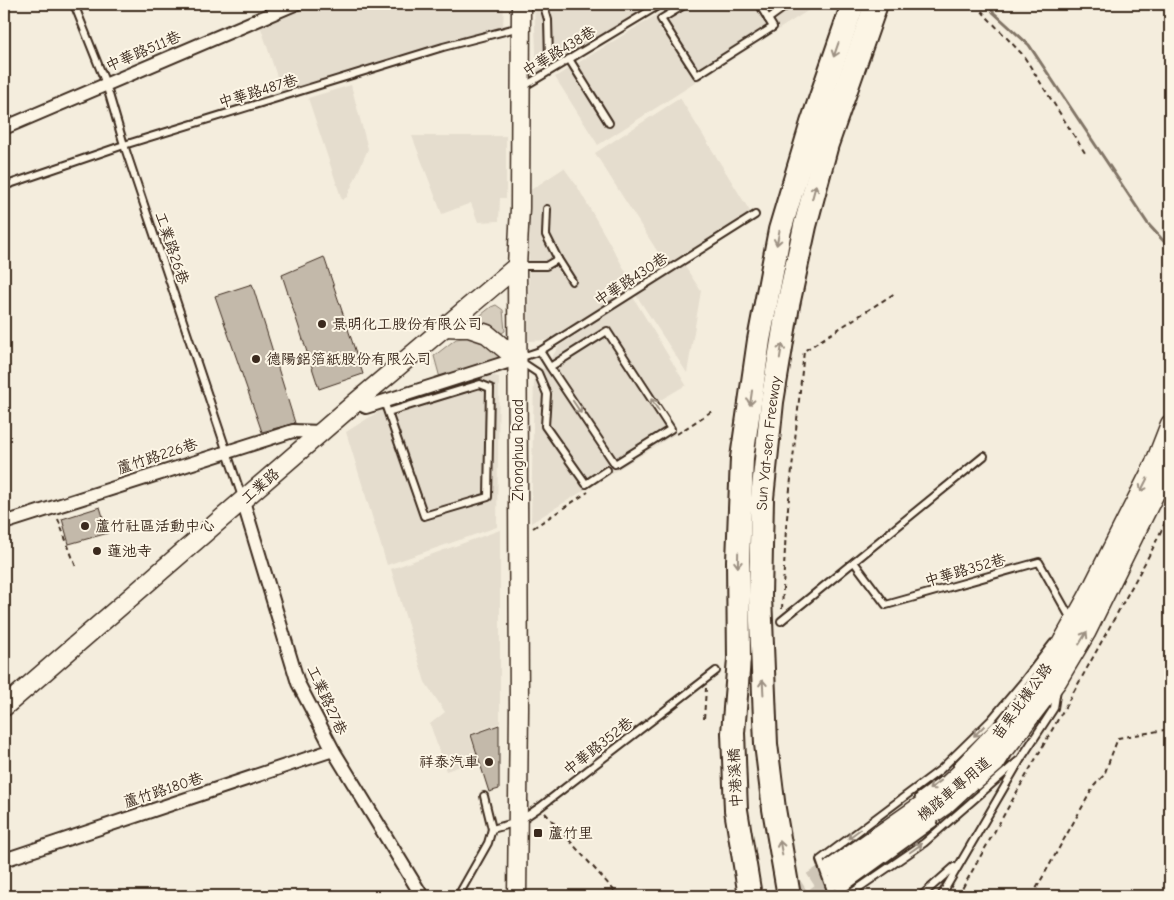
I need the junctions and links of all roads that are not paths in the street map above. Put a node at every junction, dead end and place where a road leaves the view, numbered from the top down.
1 (74, 4) edge
2 (295, 4) edge
3 (521, 4) edge
4 (547, 4) edge
5 (661, 4) edge
6 (686, 4) edge
7 (759, 4) edge
8 (787, 4) edge
9 (853, 4) edge
10 (876, 4) edge
11 (768, 19) junction
12 (521, 27) junction
13 (548, 58) dead end
14 (569, 59) junction
15 (106, 84) junction
16 (520, 89) junction
17 (609, 123) dead end
18 (4, 128) edge
19 (124, 145) junction
20 (4, 186) edge
21 (547, 210) dead end
22 (755, 215) dead end
23 (558, 259) junction
24 (517, 266) junction
25 (572, 281) dead end
26 (445, 327) junction
27 (540, 352) junction
28 (517, 359) junction
29 (550, 367) junction
30 (356, 402) junction
31 (386, 407) junction
32 (1170, 424) edge
33 (322, 432) junction
34 (227, 450) junction
35 (984, 456) dead end
36 (1170, 463) edge
37 (607, 470) dead end
38 (243, 501) junction
39 (4, 523) edge
40 (854, 562) junction
41 (1094, 601) junction
42 (1071, 619) junction
43 (781, 621) road end
44 (739, 659) joint
45 (716, 671) dead end
46 (1051, 678) junction
47 (4, 707) edge
48 (333, 750) junction
49 (1022, 757) junction
50 (971, 792) dead end
51 (484, 796) dead end
52 (963, 798) dead end
53 (910, 803) dead end
54 (518, 822) junction
55 (492, 829) junction
56 (863, 837) dead end
57 (4, 860) edge
58 (959, 864) junction
59 (835, 879) edge
60 (422, 896) edge
61 (458, 896) edge
62 (517, 896) edge
63 (750, 896) edge
64 (789, 896) edge
65 (847, 896) edge
66 (921, 896) edge
67 (941, 896) edge

1 - 15 lane, 工業路26巷
2 - 15 street, 中華路511巷
3 - 12 street, Zhonghua Road
4 - 13 lane
5 - 14 lane, 中華路438巷
6 - 11 lane
7 - 11 lane
8 - 11 lane
9 -> 44 highway, Sun Yat-sen Freeway, bridge
64 -> 10 highway, Sun Yat-sen Freeway, bridge
12 - 16 street, Zhonghua Road
12 - 19 lane, 中華路487巷
14 - 16 lane, 中華路438巷
14 - 17 lane
15 - 18 street, 中華路511巷
15 - 19 lane, 工業路26巷
16 - 24 street, Zhonghua Road
19 - 20 lane, 中華路487巷
19 - 34 lane, 工業路26巷
21 - 23 lane
22 - 27 lane, 中華路430巷
23 - 24 lane
23 - 25 lane
24 - 26 street, 工業路
24 - 28 street, Zhonghua Road
26 - 28 street
26 - 30 street, 工業路
27 - 28 lane, 中華路430巷
27 - 29 lane
28 - 31 street
28 - 37 lane
28 - 54 street, Zhonghua Road
29 -> 29 lane
30 - 31 street
30 - 33 street, 工業路
31 - 31 lane
32 -> 41 street, 苗栗北橫公路
33 - 34 street, 蘆竹路226巷
33 - 38 street, 工業路
34 - 38 lane, 工業路26巷
34 - 39 street, 蘆竹路226巷
35 - 40 lane
36 - 41 street, 苗栗北橫公路
38 - 47 street, 工業路
38 - 48 street, 工業路27巷
40 - 42 lane, 中華路352巷
40 - 43 lane
41 - 42 lane
41 - 46 street, 苗栗北橫公路
42 -> 59 lane
44 - 63 highway, 中港溪橋
45 - 54 lane, 中華路352巷
46 - 49 lane
46 - 50 lane, 機踏車專用道
46 -> 53 lane, 機踏車專用道
46 - 59 street, 苗栗北橫公路
48 - 57 street, 蘆竹路180巷
48 - 60 street, 工業路27巷
49 - 58 lane
65 -> 49 lane
51 - 55 lane
52 - 59 lane, 機踏車專用道
54 - 55 lane, 中華路352巷
54 - 62 street, Zhonghua Road
55 - 61 lane
56 - 59 lane
58 - 66 lane
58 - 67 lane

